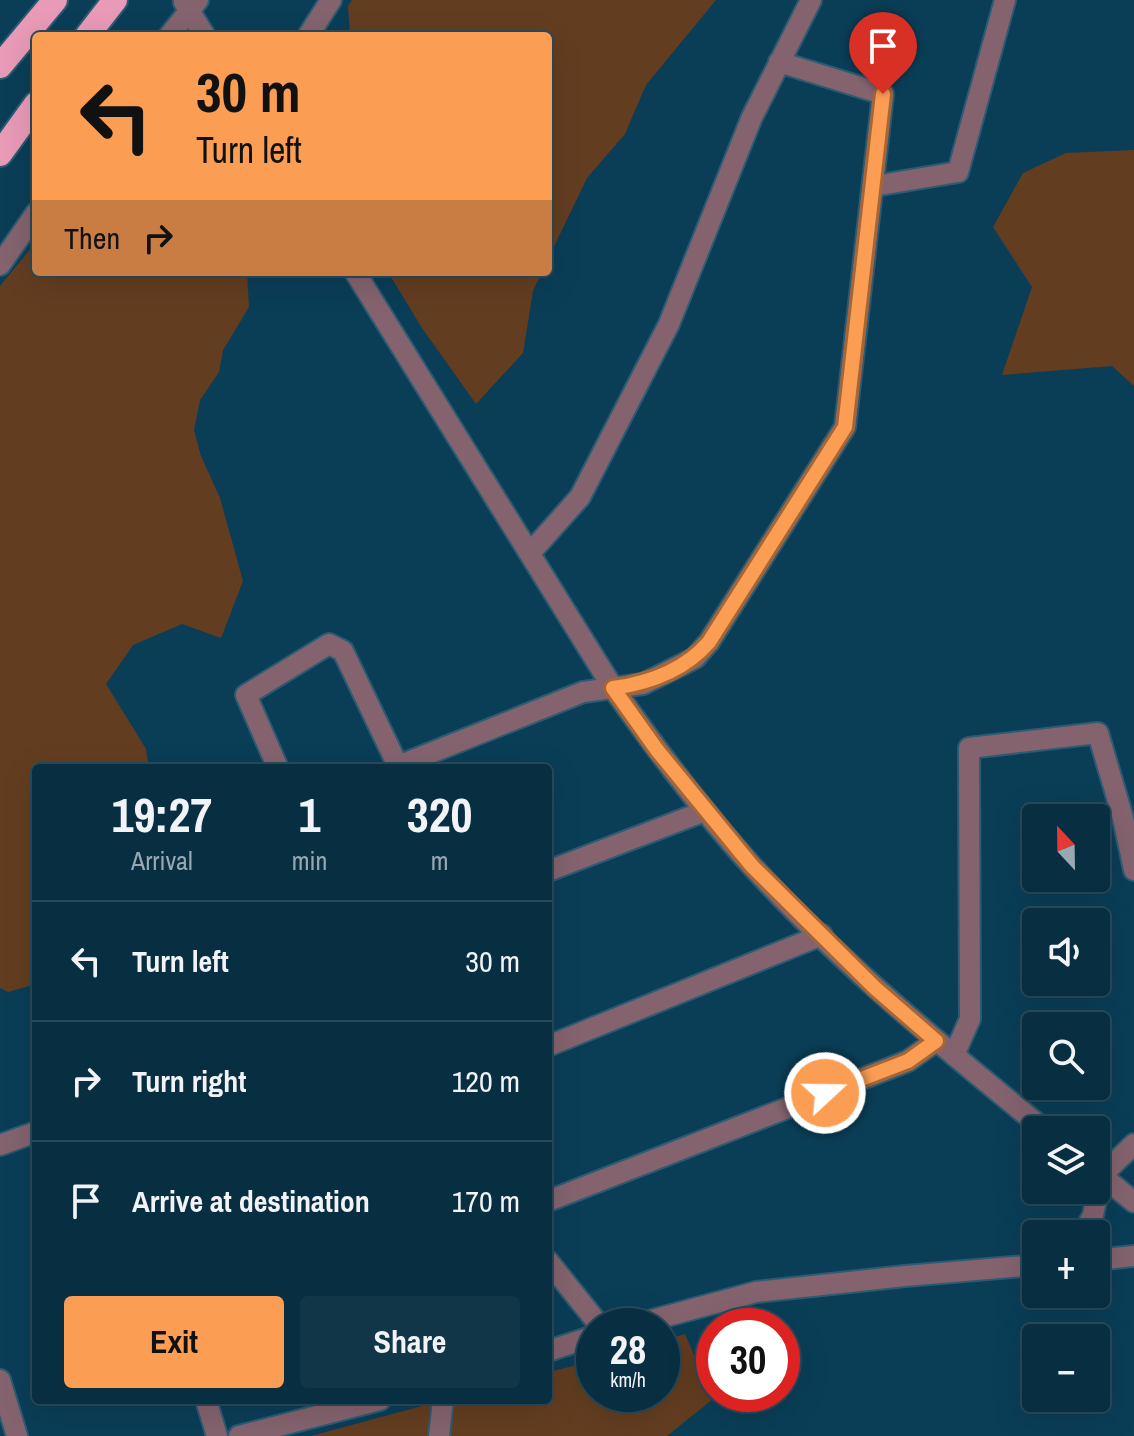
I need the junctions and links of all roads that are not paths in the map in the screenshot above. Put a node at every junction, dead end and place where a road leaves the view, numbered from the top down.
1 (55, 0) edge
2 (115, 0) edge
3 (331, 0) edge
4 (811, 0) edge
5 (1005, 0) edge
6 (190, 4) edge
7 (90, 32) edge
8 (172, 32) edge
9 (203, 32) edge
10 (311, 32) edge
11 (779, 62) junction
12 (0, 66) edge
13 (32, 110) edge
14 (0, 154) edge
15 (874, 186) junction
16 (32, 219) edge
17 (0, 265) edge
18 (357, 276) edge
19 (530, 553) junction
20 (613, 688) junction
21 (276, 764) edge
22 (394, 764) edge
23 (403, 764) edge
24 (705, 811) junction
25 (552, 869) edge
26 (1134, 870) edge
27 (822, 935) junction
28 (936, 1041) junction
29 (552, 1044) edge
30 (954, 1055) junction
31 (1028, 1116) edge
32 (32, 1133) edge
33 (1134, 1144) edge
34 (0, 1145) edge
35 (1110, 1164) edge
36 (1110, 1183) edge
37 (552, 1199) edge
38 (1134, 1202) edge
39 (1134, 1256) edge
40 (1110, 1259) edge
41 (552, 1266) edge
42 (1022, 1266) edge
43 (586, 1308) edge
44 (680, 1313) edge
45 (576, 1342) edge
46 (552, 1350) edge
47 (0, 1380) edge
48 (207, 1404) edge
49 (364, 1404) edge
50 (443, 1404) edge
51 (17, 1436) edge
52 (217, 1436) edge
53 (239, 1436) edge
54 (439, 1436) edge

1 - 12 highway
2 - 7 highway
3 - 10 street
4 - 11 street
5 - 15 street
6 - 8 street
6 - 9 street
11 - 15 street
11 - 19 street
13 - 14 highway
15 - 20 street
16 - 17 street
18 - 19 street
19 - 20 street
20 - 23 street
20 - 24 street
21 - 22 street
24 - 25 street
24 - 27 street
26 - 30 street
27 - 28 street
27 - 29 street
28 - 30 street
28 - 37 street
30 - 31 street
32 - 34 street
33 - 35 street
36 - 38 street
39 - 40 street
41 - 43 street
42 - 44 street
45 - 46 street
47 - 51 street
48 - 52 street
49 - 53 street
50 - 54 street

